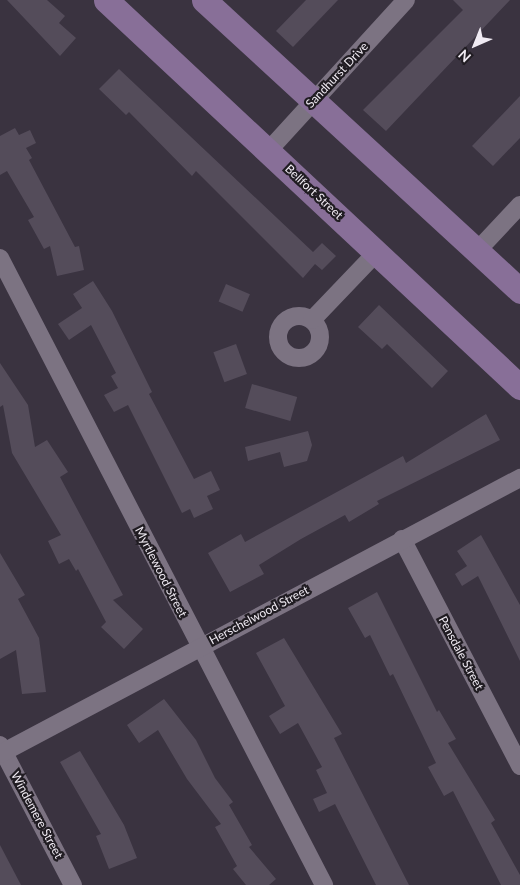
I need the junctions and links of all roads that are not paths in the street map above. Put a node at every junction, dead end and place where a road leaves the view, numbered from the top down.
1 (106, 0) edge
2 (204, 0) edge
3 (406, 0) edge
4 (313, 100) junction
5 (269, 150) junction
6 (520, 205) edge
7 (378, 250) junction
8 (477, 251) junction
9 (0, 258) edge
10 (520, 291) edge
11 (312, 320) dead end
12 (520, 387) edge
13 (520, 478) edge
14 (402, 540) junction
15 (200, 646) junction
16 (1, 750) edge
17 (520, 766) edge
18 (73, 885) edge
19 (324, 885) edge

1 - 5 main road, Bellfort Street
2 - 4 main road
3 - 4 street, Sandhurst Drive
4 - 5 street, Sandhurst Drive
4 - 8 main road
5 - 7 main road, Bellfort Street
6 - 8 street
7 - 11 street
7 - 12 main road, Bellfort Street
8 - 10 main road
9 - 15 street, Myrtlewood Street
13 - 14 street, Herschelwood Street
14 - 15 street, Herschelwood Street
14 - 17 street, Pensdale Street
15 - 16 street, Herschelwood Street
15 - 19 street, Myrtlewood Street
16 - 18 street, Windemere Street

